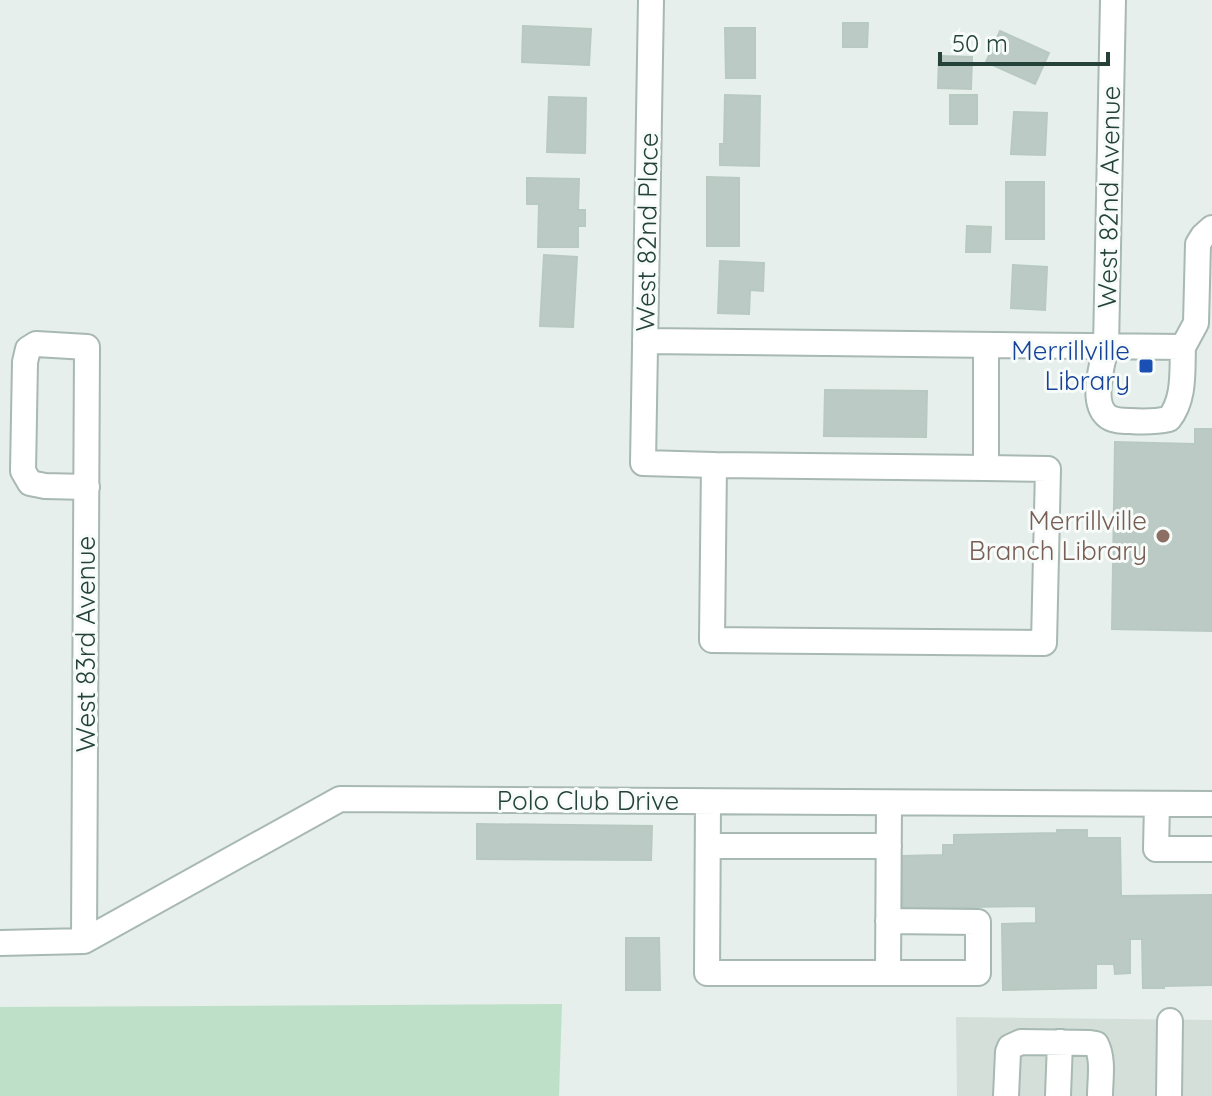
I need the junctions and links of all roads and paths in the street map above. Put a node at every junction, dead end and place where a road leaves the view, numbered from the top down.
1 (651, 0) edge
2 (1113, 0) edge
3 (1212, 228) edge
4 (645, 341) junction
5 (986, 345) junction
6 (1106, 347) junction
7 (1183, 347) junction
8 (714, 465) junction
9 (986, 468) junction
10 (87, 487) junction
11 (708, 802) junction
12 (889, 803) junction
13 (1157, 804) junction
14 (1212, 804) edge
15 (708, 846) junction
16 (889, 846) junction
17 (1212, 849) edge
18 (888, 921) junction
19 (84, 941) junction
20 (0, 943) edge
21 (888, 973) junction
22 (1170, 1021) dead end
23 (1060, 1042) junction
24 (1006, 1096) edge
25 (1058, 1096) edge
26 (1100, 1096) edge
27 (1169, 1096) edge

1 - 4 street, West 82nd Place
2 - 6 street, West 82nd Avenue
3 - 7 street
4 - 5 street
4 - 8 street, West 82nd Place
5 - 6 street
5 - 9 street
6 - 7 street
6 - 7 street
8 - 9 street
8 - 9 street
10 - 10 street, West 83rd Avenue
10 - 19 street, West 83rd Avenue
11 - 12 street, Polo Club Drive
11 - 15 street
11 - 19 street, Polo Club Drive
12 - 13 street, Polo Club Drive
12 - 16 street
13 - 14 street, Polo Club Drive
13 - 17 street
15 - 16 street
15 - 21 street
16 - 18 street
18 - 21 street
18 - 21 street
19 - 20 street, Polo Club Drive
22 - 27 street
23 - 24 street
23 - 25 street
23 - 26 street

